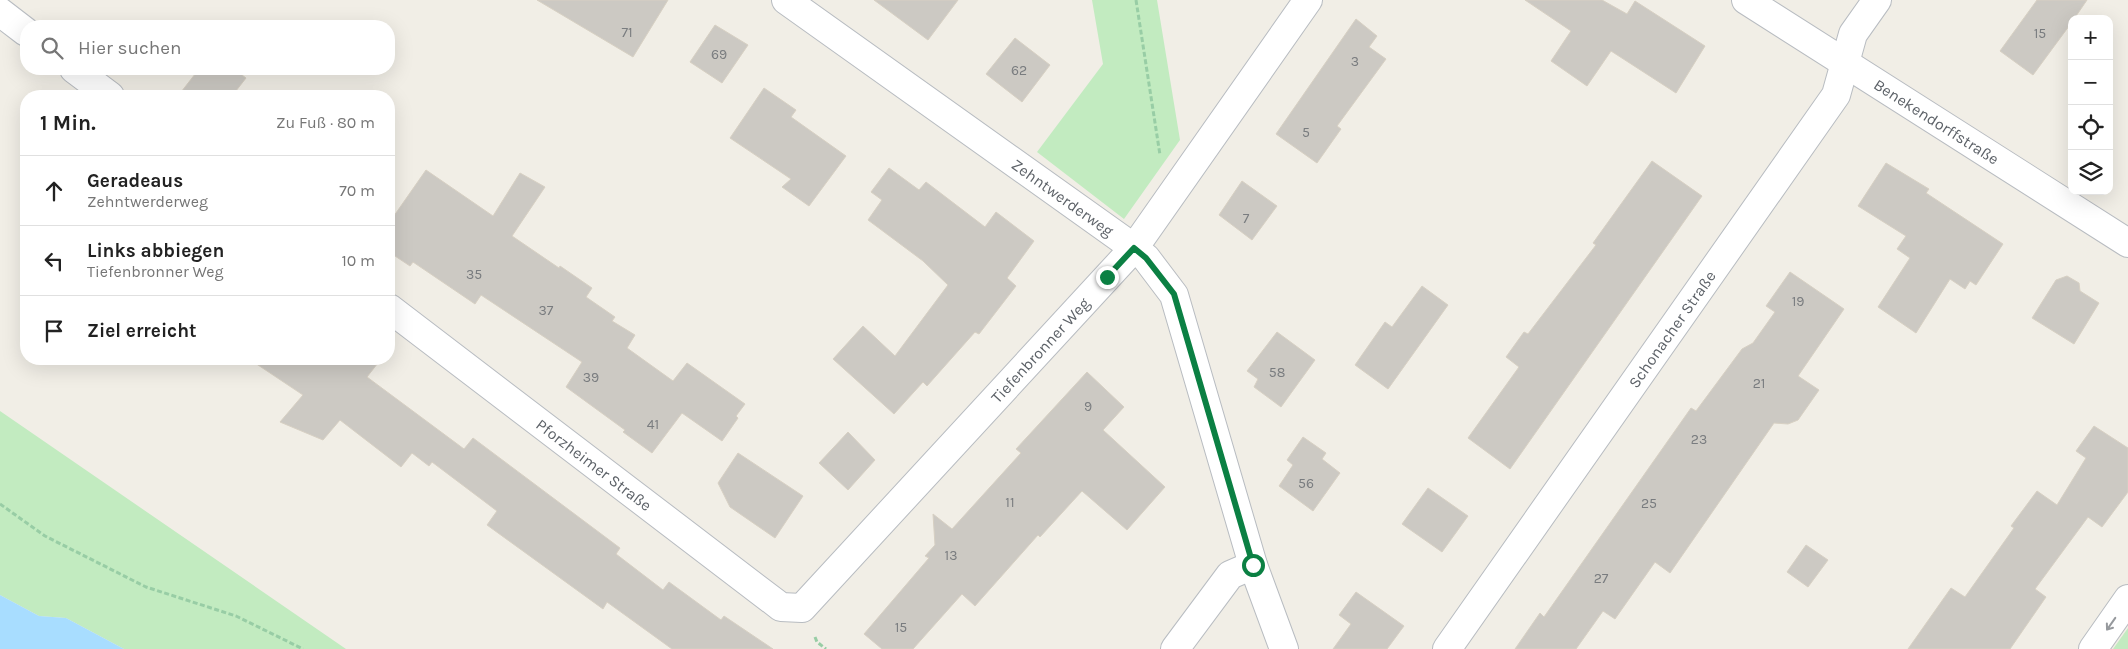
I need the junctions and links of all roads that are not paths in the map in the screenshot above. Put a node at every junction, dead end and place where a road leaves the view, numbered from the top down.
1 (786, 0) edge
2 (1308, 0) edge
3 (1746, 0) edge
4 (1878, 0) edge
5 (0, 12) edge
6 (20, 27) edge
7 (1845, 64) junction
8 (82, 75) edge
9 (102, 90) edge
10 (2128, 243) edge
11 (1134, 248) junction
12 (395, 313) edge
13 (1253, 565) junction
14 (2128, 599) edge
15 (802, 608) joint
16 (1175, 649) edge
17 (1284, 649) edge
18 (1447, 649) edge
19 (2093, 649) edge

1 - 11 street, Zehntwerderweg
2 - 11 street, Tiefenbronner Weg
3 - 7 street, Benekendorffstraße
4 - 7 street, Schonacher Straße
5 - 6 street
7 - 10 street, Benekendorffstraße
7 - 18 street, Schonacher Straße
8 - 9 street
11 - 13 street, Zehntwerderweg
11 - 15 street, Tiefenbronner Weg
12 - 15 street, Pforzheimer Straße
13 - 16 street
13 - 17 street, Zehntwerderweg
14 -> 19 street

